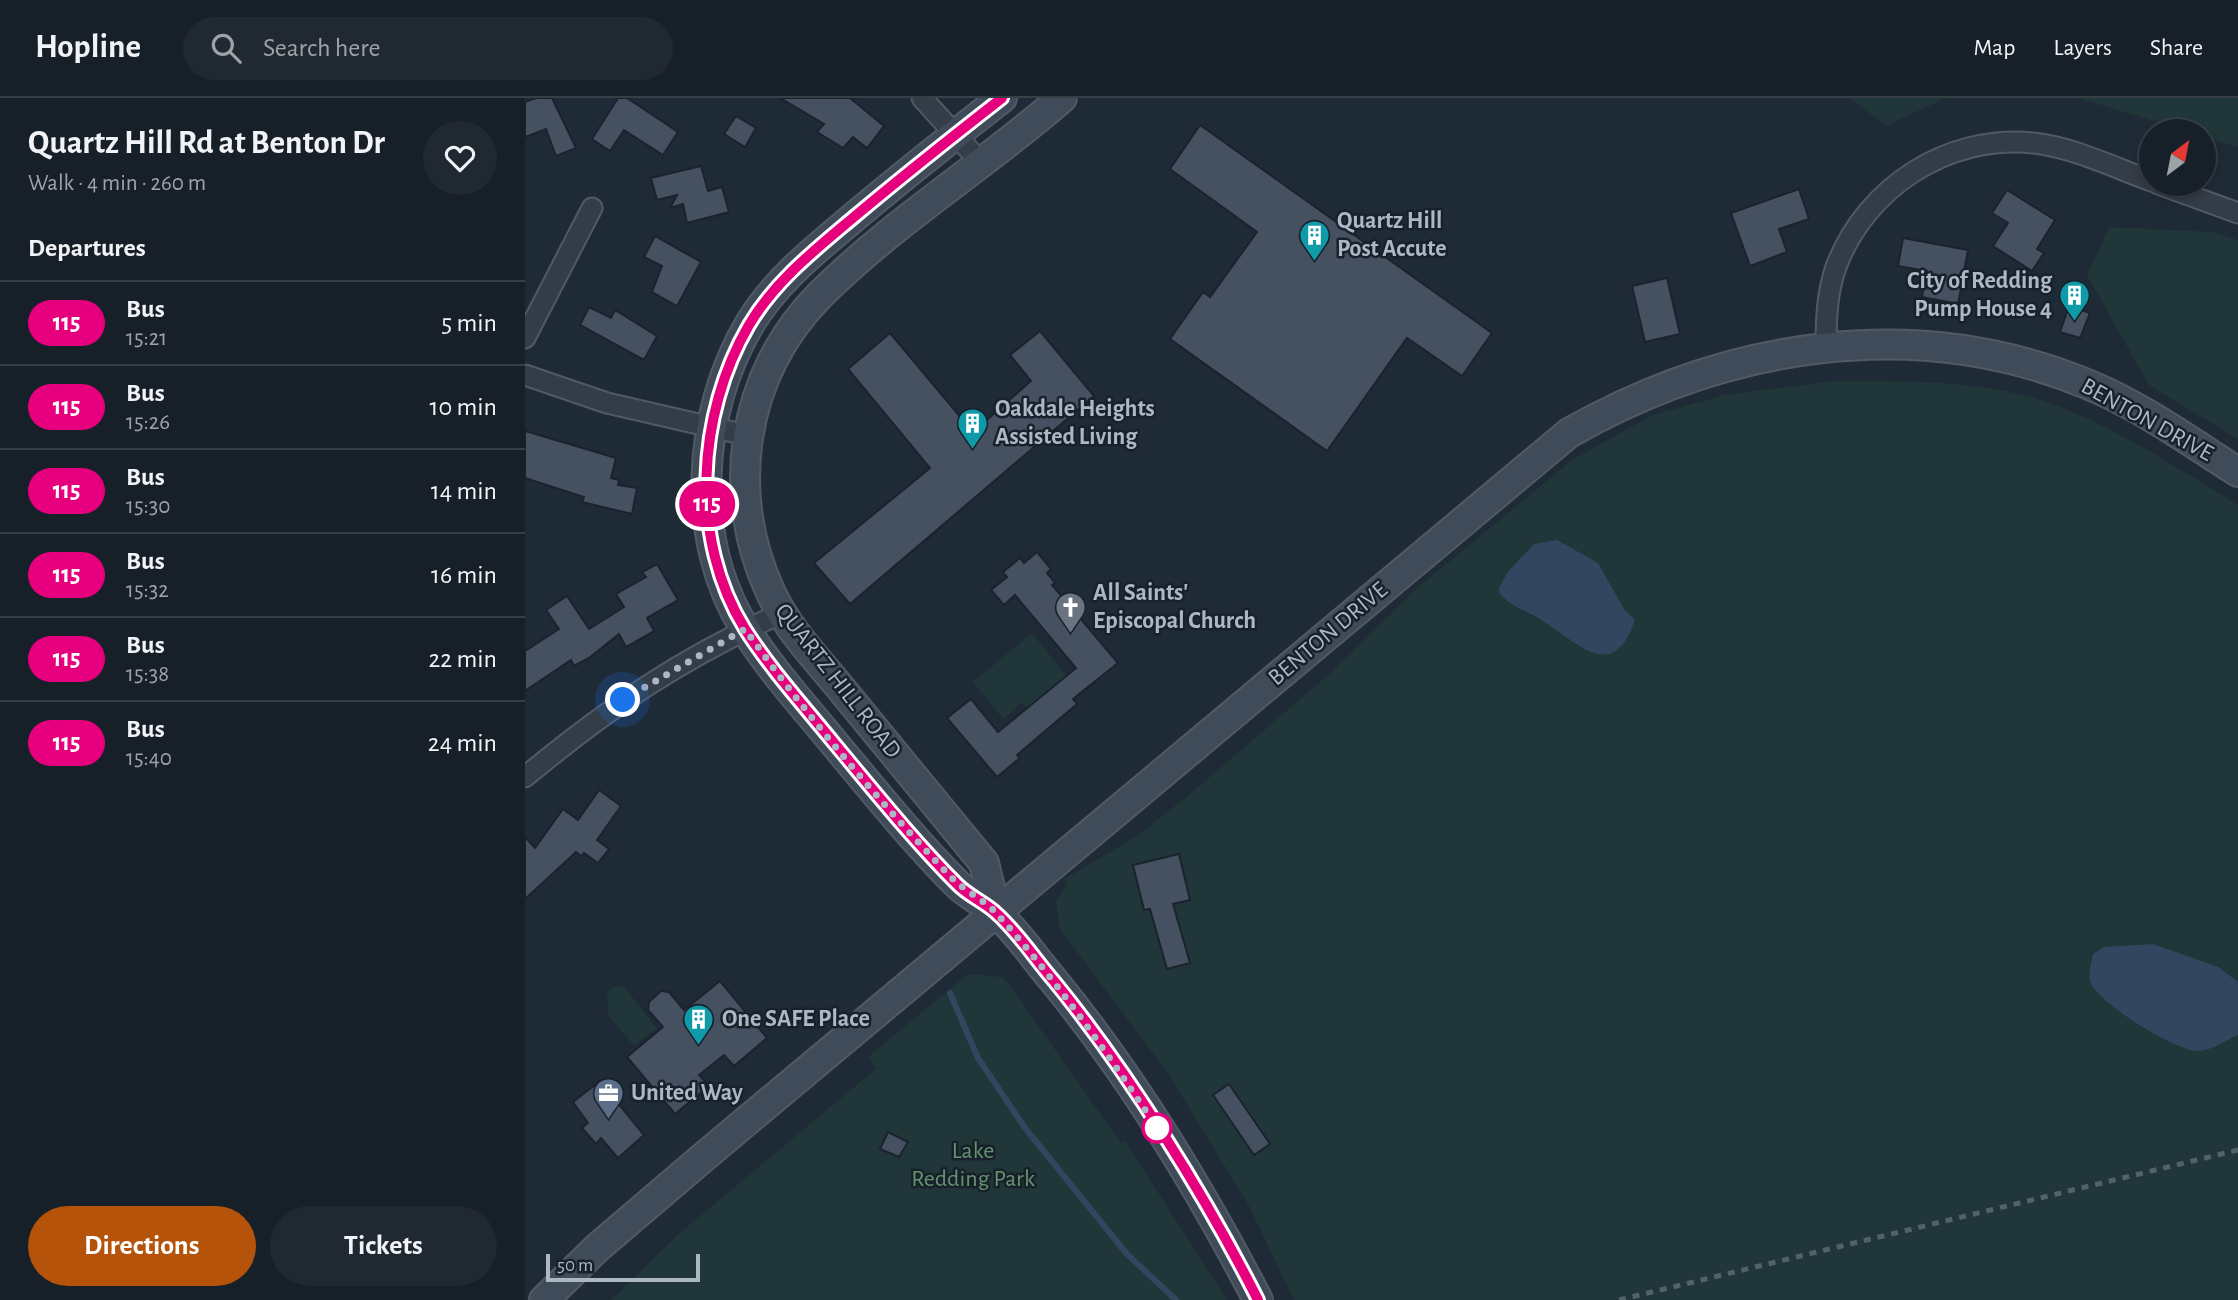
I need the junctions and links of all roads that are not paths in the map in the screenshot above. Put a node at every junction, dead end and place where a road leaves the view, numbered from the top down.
1 (922, 98) edge
2 (1002, 98) edge
3 (1062, 98) edge
4 (954, 133) junction
5 (982, 164) junction
6 (2139, 176) edge
7 (2192, 196) edge
8 (592, 208) dead end
9 (2238, 212) edge
10 (525, 338) edge
11 (1826, 346) junction
12 (525, 375) edge
13 (713, 426) junction
14 (746, 435) junction
15 (2238, 472) edge
16 (782, 613) junction
17 (745, 629) junction
18 (525, 777) edge
19 (996, 912) junction
20 (544, 1300) edge
21 (1258, 1300) edge

1 - 4 street
2 - 4 main road, QUARTZ HILL ROAD
3 - 5 main road, QUARTZ HILL ROAD
4 - 5 street
4 - 13 main road, QUARTZ HILL ROAD
5 - 14 main road, QUARTZ HILL ROAD
6 - 11 street
7 - 9 street
8 - 10 street
11 - 15 main road, BENTON DRIVE
11 - 19 main road, BENTON DRIVE
12 - 13 street
13 - 14 street
13 - 17 main road, QUARTZ HILL ROAD
14 - 16 main road, QUARTZ HILL ROAD
16 - 17 street
16 - 19 main road, QUARTZ HILL ROAD
17 - 18 street
17 - 19 main road, QUARTZ HILL ROAD
19 - 20 main road, BENTON DRIVE
19 - 21 main road, QUARTZ HILL ROAD

